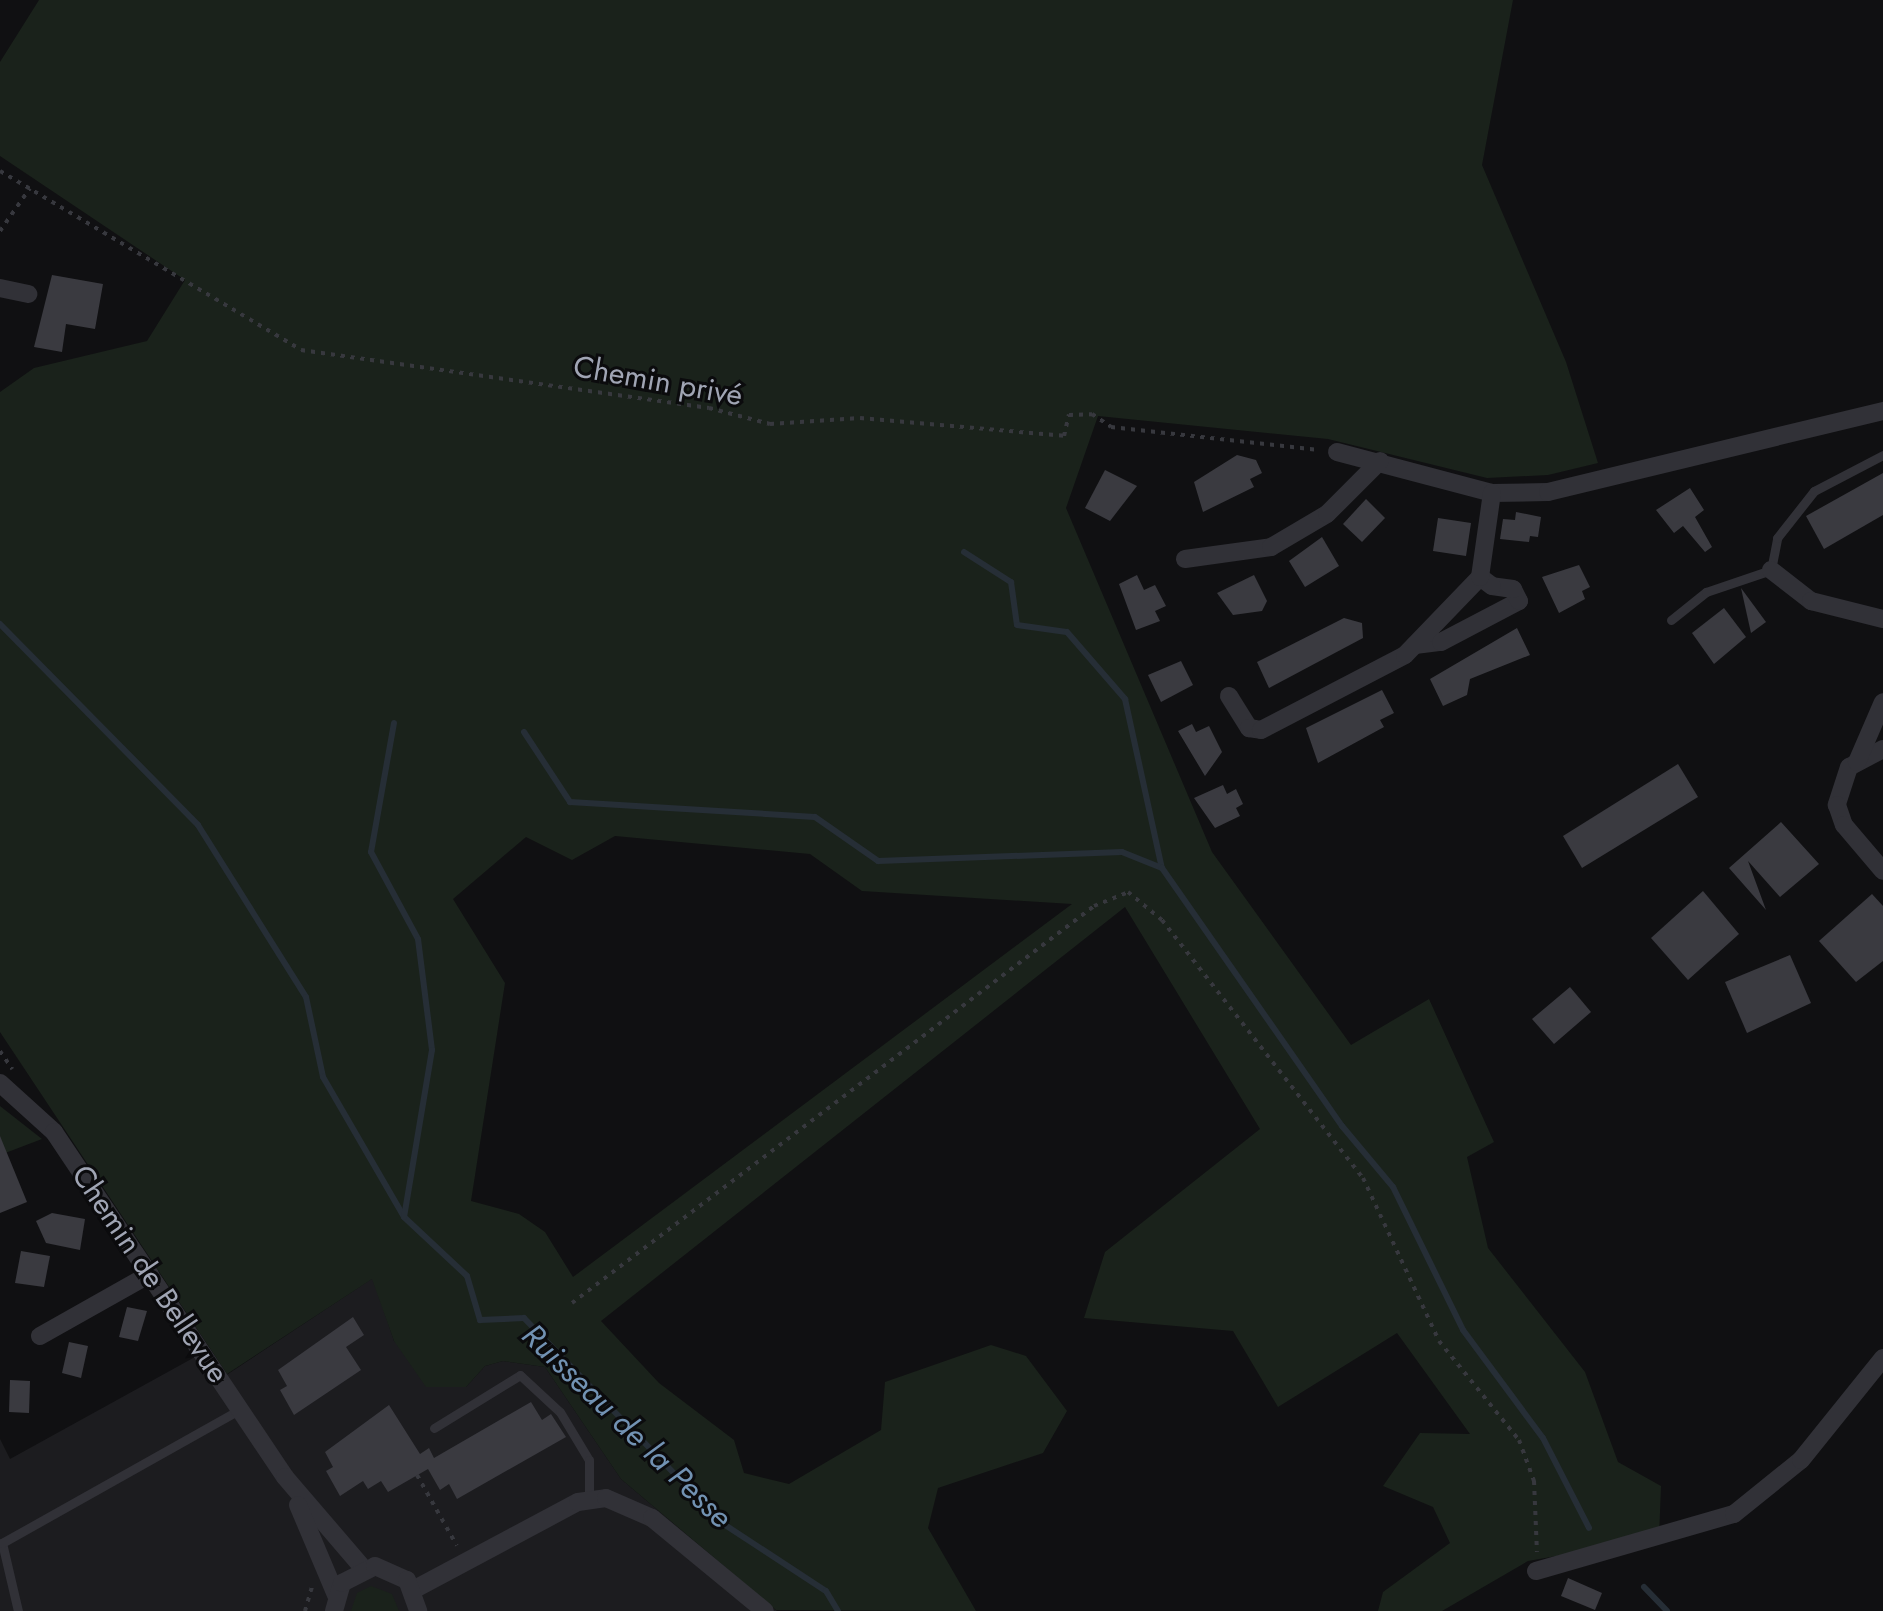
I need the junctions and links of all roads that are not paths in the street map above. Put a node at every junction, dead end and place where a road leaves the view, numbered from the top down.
1 (0, 288) edge
2 (28, 294) dead end
3 (1883, 411) edge
4 (1337, 452) road end
5 (1883, 455) edge
6 (1380, 461) junction
7 (1492, 493) junction
8 (1185, 559) dead end
9 (1771, 570) junction
10 (1480, 577) junction
11 (1883, 619) edge
12 (1671, 620) dead end
13 (1415, 645) junction
14 (1229, 696) dead end
15 (1883, 702) edge
16 (1883, 749) edge
17 (1857, 762) junction
18 (1883, 871) edge
19 (0, 1083) edge
20 (150, 1274) junction
21 (40, 1336) dead end
22 (1883, 1358) edge
23 (242, 1408) junction
24 (434, 1428) dead end
25 (285, 1477) junction
26 (589, 1498) junction
27 (1, 1541) edge
28 (363, 1568) junction
29 (1536, 1571) road end
30 (335, 1603) edge
31 (417, 1603) edge
32 (18, 1611) edge
33 (765, 1611) edge

1 - 2 street
3 - 7 street
4 - 6 street
5 - 9 lane
6 - 7 street
6 - 8 street
7 - 10 street
9 - 11 street
9 - 12 lane
10 - 13 street
10 - 13 street
13 - 14 street
15 - 17 street
16 - 17 street
17 - 18 street
19 - 20 street, Chemin de Bellevue
20 - 21 street
20 - 23 street, Chemin de Bellevue
22 - 29 street
23 - 25 street, Chemin de Bellevue
23 - 27 lane
24 - 26 lane
25 - 28 street, Chemin de Bellevue
25 - 30 street, Chemin de Bellevue
26 - 31 street
26 - 33 street
27 - 32 lane
28 - 30 street
28 - 31 street

